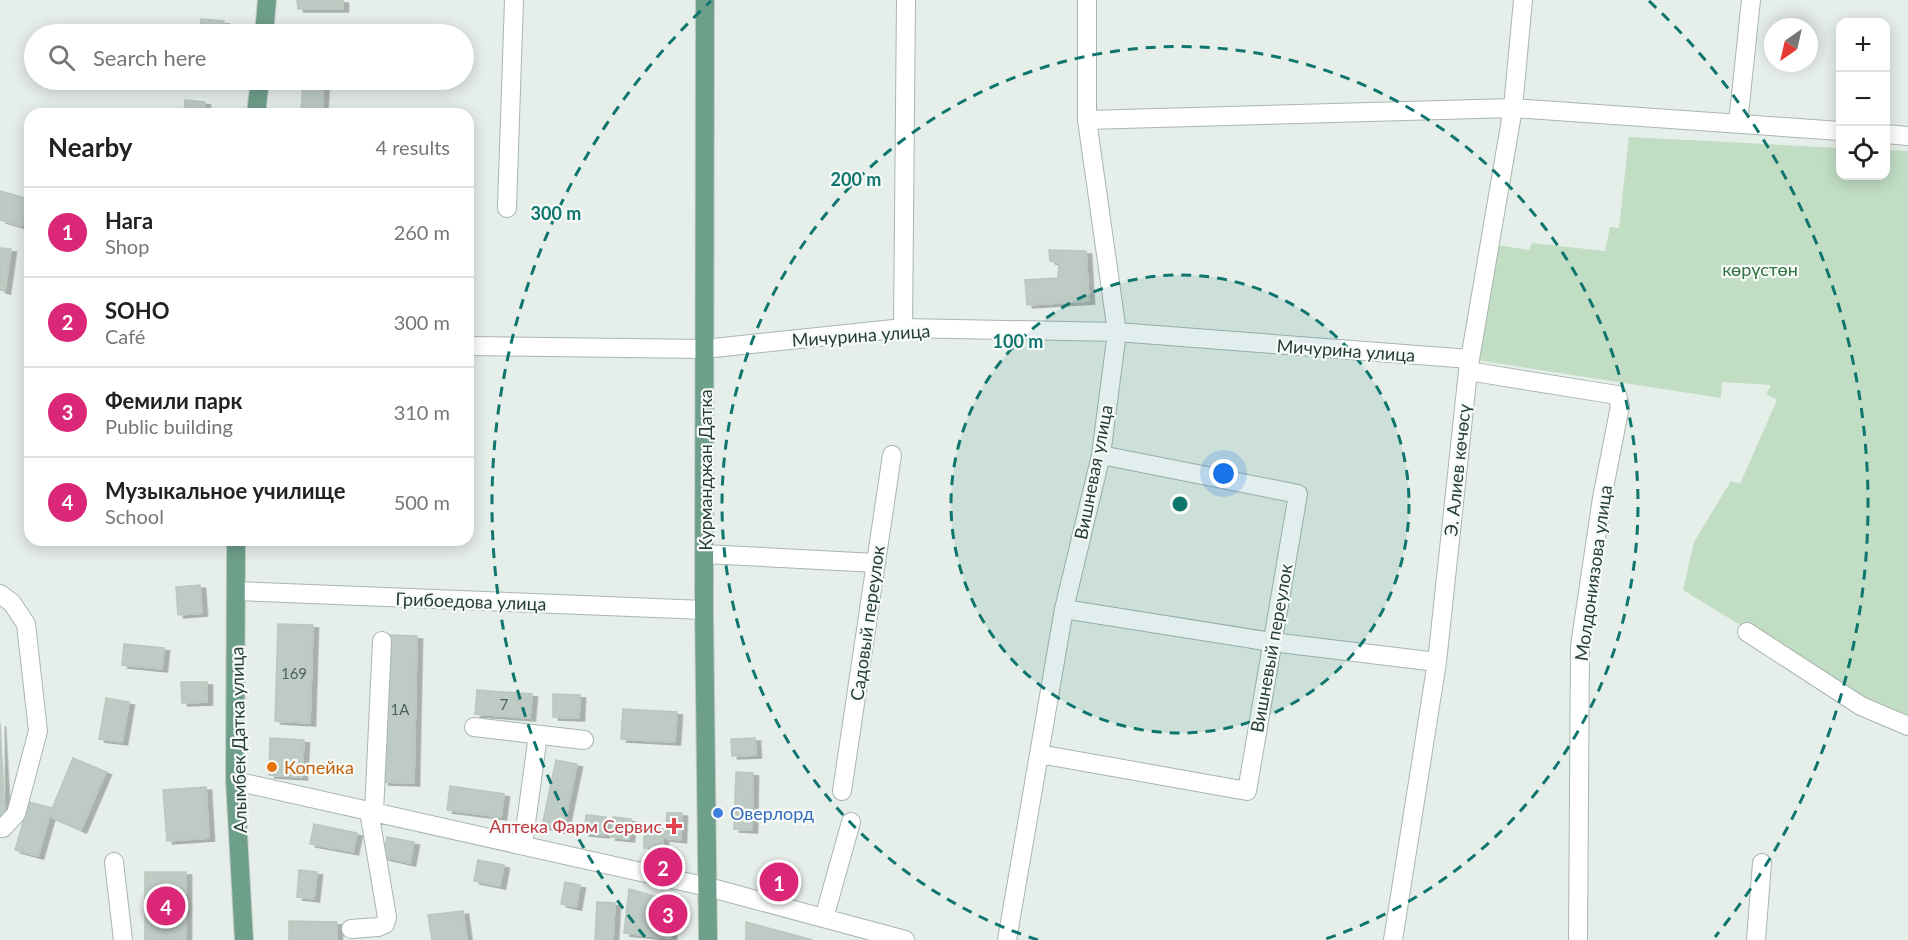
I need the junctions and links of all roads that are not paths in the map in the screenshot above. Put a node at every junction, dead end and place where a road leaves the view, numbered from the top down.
1 (267, 0) edge
2 (514, 0) edge
3 (705, 0) edge
4 (906, 0) edge
5 (1087, 0) edge
6 (1523, 0) edge
7 (1751, 0) edge
8 (265, 24) edge
9 (259, 90) edge
10 (257, 108) edge
11 (1514, 108) junction
12 (1087, 120) junction
13 (1738, 123) junction
14 (1836, 131) edge
15 (1890, 134) edge
16 (1908, 136) edge
17 (507, 208) dead end
18 (903, 328) junction
19 (1117, 332) junction
20 (474, 346) edge
21 (704, 349) junction
22 (1469, 365) junction
23 (892, 455) dead end
24 (1101, 455) junction
25 (236, 546) edge
26 (705, 554) junction
27 (876, 563) junction
28 (237, 591) junction
29 (0, 594) edge
30 (1064, 609) junction
31 (704, 610) junction
32 (1747, 632) dead end
33 (382, 641) dead end
34 (1272, 642) junction
35 (1437, 662) junction
36 (1908, 726) edge
37 (474, 728) dead end
38 (538, 735) junction
39 (584, 740) dead end
40 (1039, 754) junction
41 (235, 781) junction
42 (842, 791) dead end
43 (371, 811) junction
44 (851, 822) dead end
45 (0, 828) edge
46 (523, 845) junction
47 (114, 862) dead end
48 (1762, 863) dead end
49 (708, 887) junction
50 (824, 918) junction
51 (351, 929) dead end
52 (123, 940) edge
53 (244, 940) edge
54 (708, 940) edge
55 (905, 940) edge
56 (1007, 940) edge
57 (1393, 940) edge
58 (1578, 940) edge
59 (1756, 940) edge

1 - 8 main road
2 - 17 street
3 - 21 main road, Курманджан Датка
4 - 18 street
5 - 12 street, Вишневая улица
6 - 11 street, Э. Алиев көчөсү
7 - 13 street
9 - 10 main road
11 - 12 street
11 - 13 street
11 - 22 street, Э. Алиев көчөсү
12 - 19 street, Вишневая улица
13 - 14 street
15 - 16 street
18 - 19 street, Мичурина улица
18 - 21 street, Мичурина улица
19 - 22 street, Мичурина улица
19 - 24 street, Вишневая улица
20 - 21 street, Мичурина улица
21 - 26 main road, Курманджан Датка
22 - 35 street, Э. Алиев көчөсү
22 - 58 street, Молдониязова улица
23 - 27 street, Садовый переулок
24 - 30 street, Вишневая улица
24 - 34 street, Вишневый переулок
25 - 28 main road, Алымбек Датка улица
26 - 27 street
26 - 31 main road, Курманджан Датка
27 - 42 street, Садовый переулок
28 - 31 street, Грибоедова улица
28 - 41 main road, Алымбек Датка улица
29 - 45 street
30 - 34 street
30 - 40 street, Вишневая улица
31 - 49 main road, Курманджан Датка
32 - 36 street
33 - 43 street
34 - 35 street
34 - 40 street, Вишневый переулок
35 - 57 street, Э. Алиев көчөсү
37 - 38 street
38 - 39 street
38 - 46 street
40 - 56 street, Вишневая улица
41 - 43 street
41 - 53 main road, Алымбек Датка улица
43 - 46 street
43 - 51 street
44 - 50 street
46 - 49 street
47 - 52 street
48 - 59 street
49 - 50 street
49 - 54 main road, Курманджан Датка
50 - 55 street

